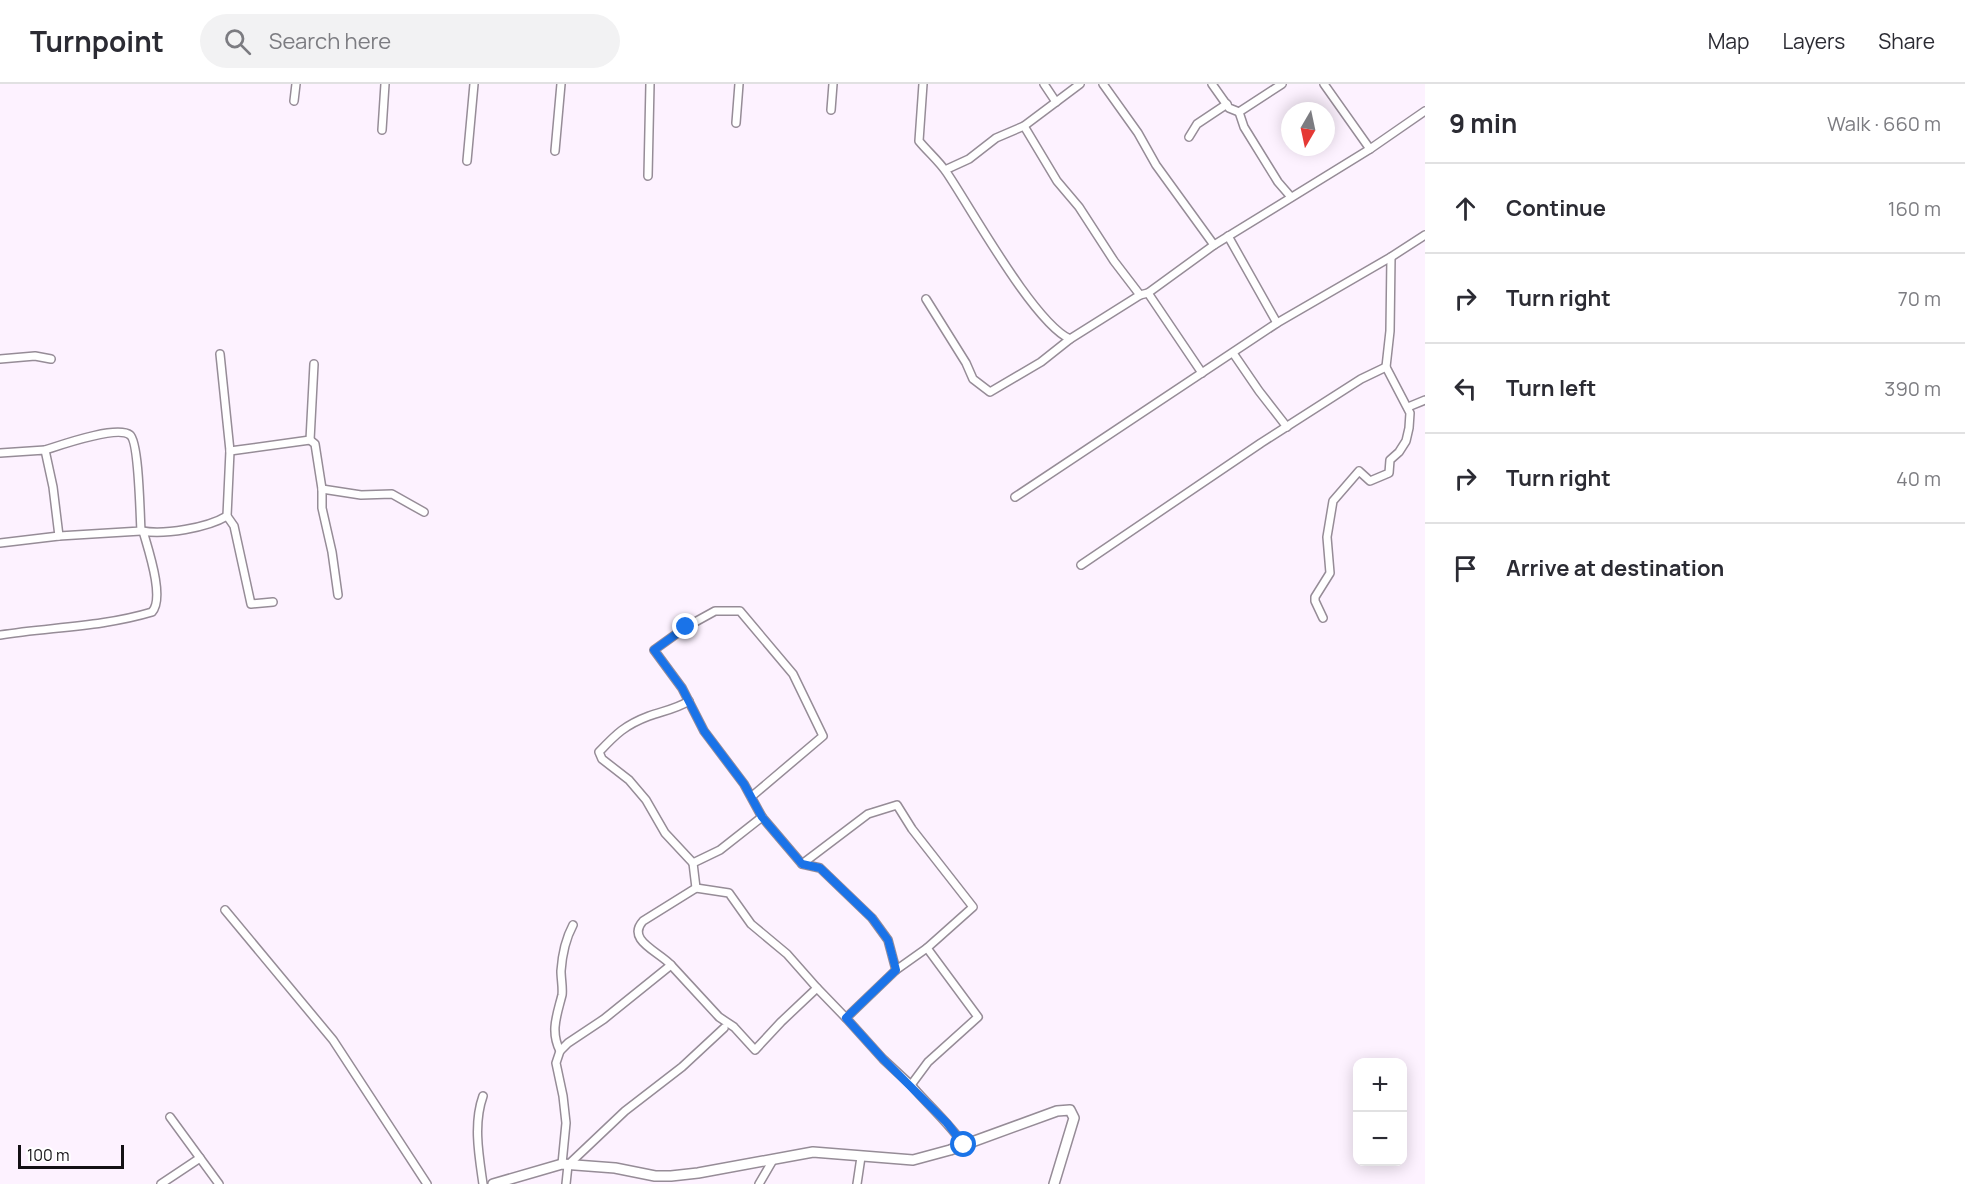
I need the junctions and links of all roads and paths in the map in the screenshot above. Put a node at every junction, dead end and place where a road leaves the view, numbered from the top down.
1 (296, 84) edge
2 (385, 84) edge
3 (474, 84) edge
4 (561, 84) edge
5 (650, 84) edge
6 (739, 84) edge
7 (833, 84) edge
8 (923, 84) edge
9 (1044, 84) edge
10 (1080, 84) edge
11 (1103, 84) edge
12 (1212, 84) edge
13 (1282, 84) edge
14 (1324, 84) edge
15 (294, 101) dead end
16 (1056, 102) junction
17 (1227, 104) junction
18 (831, 110) dead end
19 (1239, 112) junction
20 (1424, 115) edge
21 (736, 123) dead end
22 (1024, 126) junction
23 (382, 130) dead end
24 (1189, 137) dead end
25 (1370, 149) junction
26 (555, 151) dead end
27 (467, 160) dead end
28 (945, 170) junction
29 (648, 176) dead end
30 (1292, 197) junction
31 (1425, 235) edge
32 (1228, 236) junction
33 (1214, 245) junction
34 (1391, 257) junction
35 (1148, 293) junction
36 (1140, 295) junction
37 (926, 299) dead end
38 (1277, 323) junction
39 (1070, 339) junction
40 (1233, 353) junction
41 (220, 354) dead end
42 (0, 359) edge
43 (51, 359) dead end
44 (314, 364) dead end
45 (1386, 367) junction
46 (1202, 373) junction
47 (1425, 400) edge
48 (1408, 408) junction
49 (1287, 427) junction
50 (310, 440) junction
51 (45, 450) junction
52 (230, 451) junction
53 (0, 453) edge
54 (322, 489) junction
55 (1015, 497) dead end
56 (424, 512) dead end
57 (227, 516) junction
58 (142, 531) junction
59 (59, 536) junction
60 (0, 543) edge
61 (1082, 565) dead end
62 (338, 595) dead end
63 (273, 602) dead end
64 (1323, 618) dead end
65 (0, 635) edge
66 (689, 701) junction
67 (751, 797) junction
68 (762, 817) junction
69 (693, 863) junction
70 (802, 864) junction
71 (696, 888) junction
72 (225, 910) dead end
73 (573, 925) dead end
74 (927, 948) junction
75 (671, 965) junction
76 (896, 970) junction
77 (817, 988) junction
78 (846, 1018) junction
79 (724, 1028) dead end
80 (560, 1051) junction
81 (911, 1085) junction
82 (483, 1096) dead end
83 (170, 1117) dead end
84 (964, 1145) junction
85 (861, 1157) junction
86 (200, 1158) junction
87 (773, 1160) junction
88 (565, 1165) junction
89 (656, 1180) edge
90 (215, 1182) edge
91 (161, 1184) edge
92 (428, 1184) edge
93 (483, 1184) edge
94 (493, 1184) edge
95 (566, 1184) edge
96 (759, 1184) edge
97 (858, 1184) edge
98 (1054, 1184) edge

1 - 15 street
2 - 23 street
3 - 27 street
4 - 26 street
5 - 29 street
6 - 21 street
7 - 18 street
8 - 28 street
9 - 16 street
10 - 16 street
11 - 33 street
12 - 17 street
13 - 19 street
14 - 25 street
16 - 22 street
17 - 19 street
17 - 24 street
19 - 30 street
20 - 25 street
22 - 28 street
22 - 36 street
25 - 30 street
28 - 39 street
30 - 32 street
31 - 34 street
32 - 33 street
32 - 38 street
33 - 35 street
34 - 38 street
34 - 45 street
35 - 36 street
35 - 46 street
36 - 39 street
37 - 39 street
38 - 40 street
40 - 46 street
40 - 49 street
41 - 52 street
42 - 43 street
44 - 50 street
45 - 48 street
45 - 49 street
46 - 55 street
47 - 48 street
48 - 64 street
49 - 61 street
50 - 52 street
50 - 54 street
51 - 53 street
51 - 58 street
51 - 59 street
52 - 57 street
54 - 56 street
54 - 62 street
57 - 58 street
57 - 63 street
58 - 59 street
58 - 65 street
59 - 60 street
66 - 67 street
66 - 67 street
66 - 69 street
67 - 68 street
68 - 69 street
68 - 70 street
69 - 71 street
70 - 74 street
70 - 76 street
71 - 75 street
71 - 77 street
72 - 92 street
73 - 80 street
74 - 76 street
74 - 81 street
75 - 77 street
75 - 80 street
76 - 78 street
77 - 78 street
78 - 81 street
79 - 88 street
80 - 88 street
81 - 84 street
82 - 93 street
83 - 86 street
84 - 85 street
84 - 98 street
85 - 87 street
85 - 97 street
86 - 90 street
86 - 91 street
87 - 89 street
87 - 96 street
88 - 89 street
88 - 94 street
88 - 95 street

